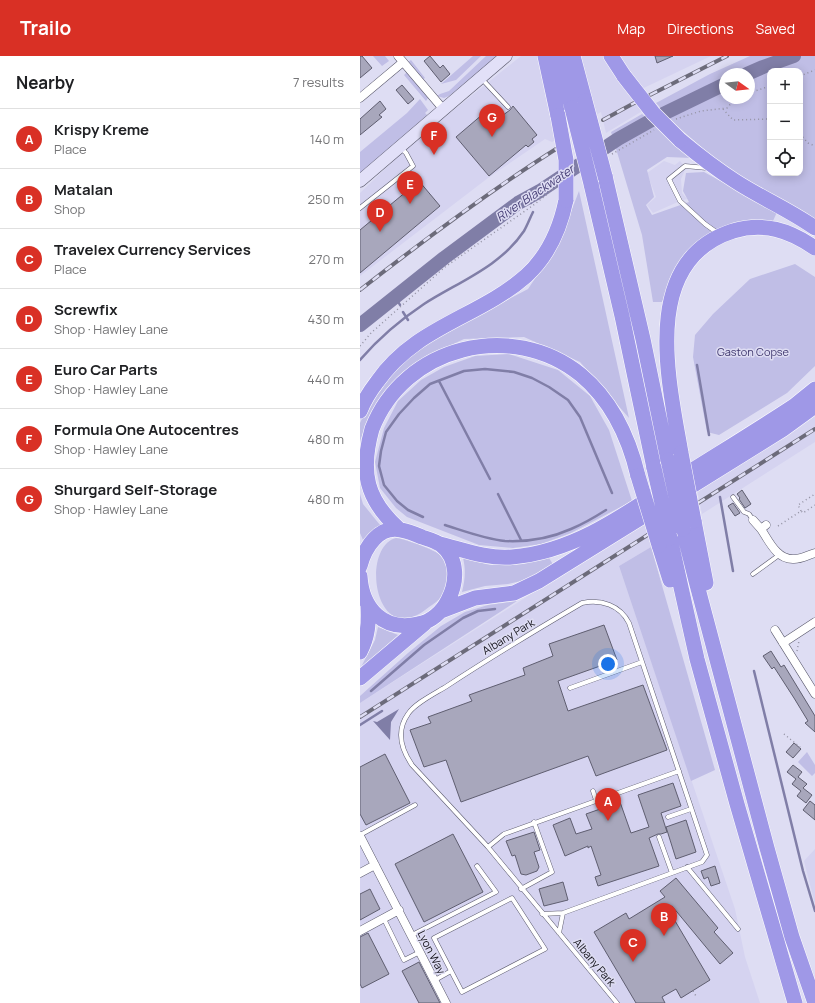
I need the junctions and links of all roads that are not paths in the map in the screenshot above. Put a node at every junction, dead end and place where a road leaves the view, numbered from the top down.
1 (506, 56) edge
2 (545, 56) edge
3 (558, 56) edge
4 (573, 56) edge
5 (611, 56) edge
6 (400, 58) edge
7 (481, 78) junction
8 (360, 98) edge
9 (578, 104) junction
10 (508, 107) dead end
11 (444, 110) junction
12 (400, 147) junction
13 (718, 170) junction
14 (360, 180) edge
15 (360, 208) edge
16 (815, 228) edge
17 (721, 236) junction
18 (815, 248) edge
19 (815, 389) edge
20 (815, 406) edge
21 (360, 411) edge
22 (675, 456) junction
23 (733, 496) dead end
24 (753, 520) joint
25 (400, 530) junction
26 (664, 542) junction
27 (440, 544) junction
28 (815, 553) edge
29 (779, 555) junction
30 (360, 566) edge
31 (753, 574) dead end
32 (360, 576) edge
33 (365, 602) edge
34 (441, 611) junction
35 (815, 622) edge
36 (425, 623) junction
37 (776, 630) dead end
38 (783, 643) junction
39 (360, 652) edge
40 (642, 662) junction
41 (360, 678) edge
42 (570, 688) dead end
43 (815, 694) edge
44 (679, 771) junction
45 (593, 791) dead end
46 (596, 800) junction
47 (415, 806) dead end
48 (691, 809) junction
49 (668, 816) dead end
50 (534, 822) junction
51 (360, 836) edge
52 (659, 837) dead end
53 (488, 847) junction
54 (375, 865) junction
55 (477, 866) dead end
56 (687, 867) junction
57 (672, 872) junction
58 (360, 873) edge
59 (521, 889) junction
60 (399, 910) junction
61 (563, 913) junction
62 (542, 914) junction
63 (383, 918) junction
64 (738, 929) dead end
65 (360, 931) edge
66 (559, 933) junction
67 (412, 935) junction
68 (420, 952) junction
69 (451, 971) junction
70 (435, 980) junction
71 (813, 998) edge
72 (794, 1000) edge
73 (446, 1003) edge
74 (616, 1003) edge

1 - 7 main road
2 - 21 highway, bridge
3 - 9 highway
4 - 9 highway
5 - 13 highway, bridge
6 - 8 street
6 - 11 street
7 - 10 lane
7 - 11 main road
9 - 22 highway, bridge
9 - 26 highway, bridge
11 - 12 main road
12 - 14 main road
12 - 15 lane
13 - 16 highway
13 - 17 lane
17 - 18 highway
17 - 22 highway
19 - 27 highway
20 - 34 highway
22 - 71 highway, bridge
23 - 24 lane
24 - 29 street
25 - 26 highway, bridge
25 - 27 highway
25 - 30 highway
26 - 72 highway
27 - 34 highway
28 - 29 street
29 - 31 lane
32 - 33 highway
33 - 36 highway
33 - 39 highway
34 - 36 highway
35 - 38 street
36 - 41 highway
37 - 38 street
38 - 43 street
40 - 42 lane
40 - 44 lane, Albany Park
40 - 53 lane, Albany Park
44 - 46 lane
44 - 48 lane, Albany Park
45 - 46 lane
46 - 50 lane
47 - 51 lane
48 - 49 lane
48 - 56 lane, Albany Park
50 - 53 lane
50 - 59 lane
51 - 54 street, Lyon Way
52 - 57 lane
53 - 59 lane, Albany Park
54 - 58 street
54 - 60 street, Lyon Way
55 - 67 lane
56 - 57 lane, Albany Park
56 - 64 lane
57 - 61 lane, Albany Park
59 - 62 lane, Albany Park
60 - 63 street
60 - 67 street, Lyon Way
61 - 62 lane
61 - 66 lane, Albany Park
62 - 66 lane, Albany Park
63 - 65 street
63 - 68 lane
66 - 74 lane, Albany Park
67 - 68 street, Lyon Way
68 - 70 street, Lyon Way
69 - 69 lane
69 - 70 lane
70 - 73 street, Lyon Way

